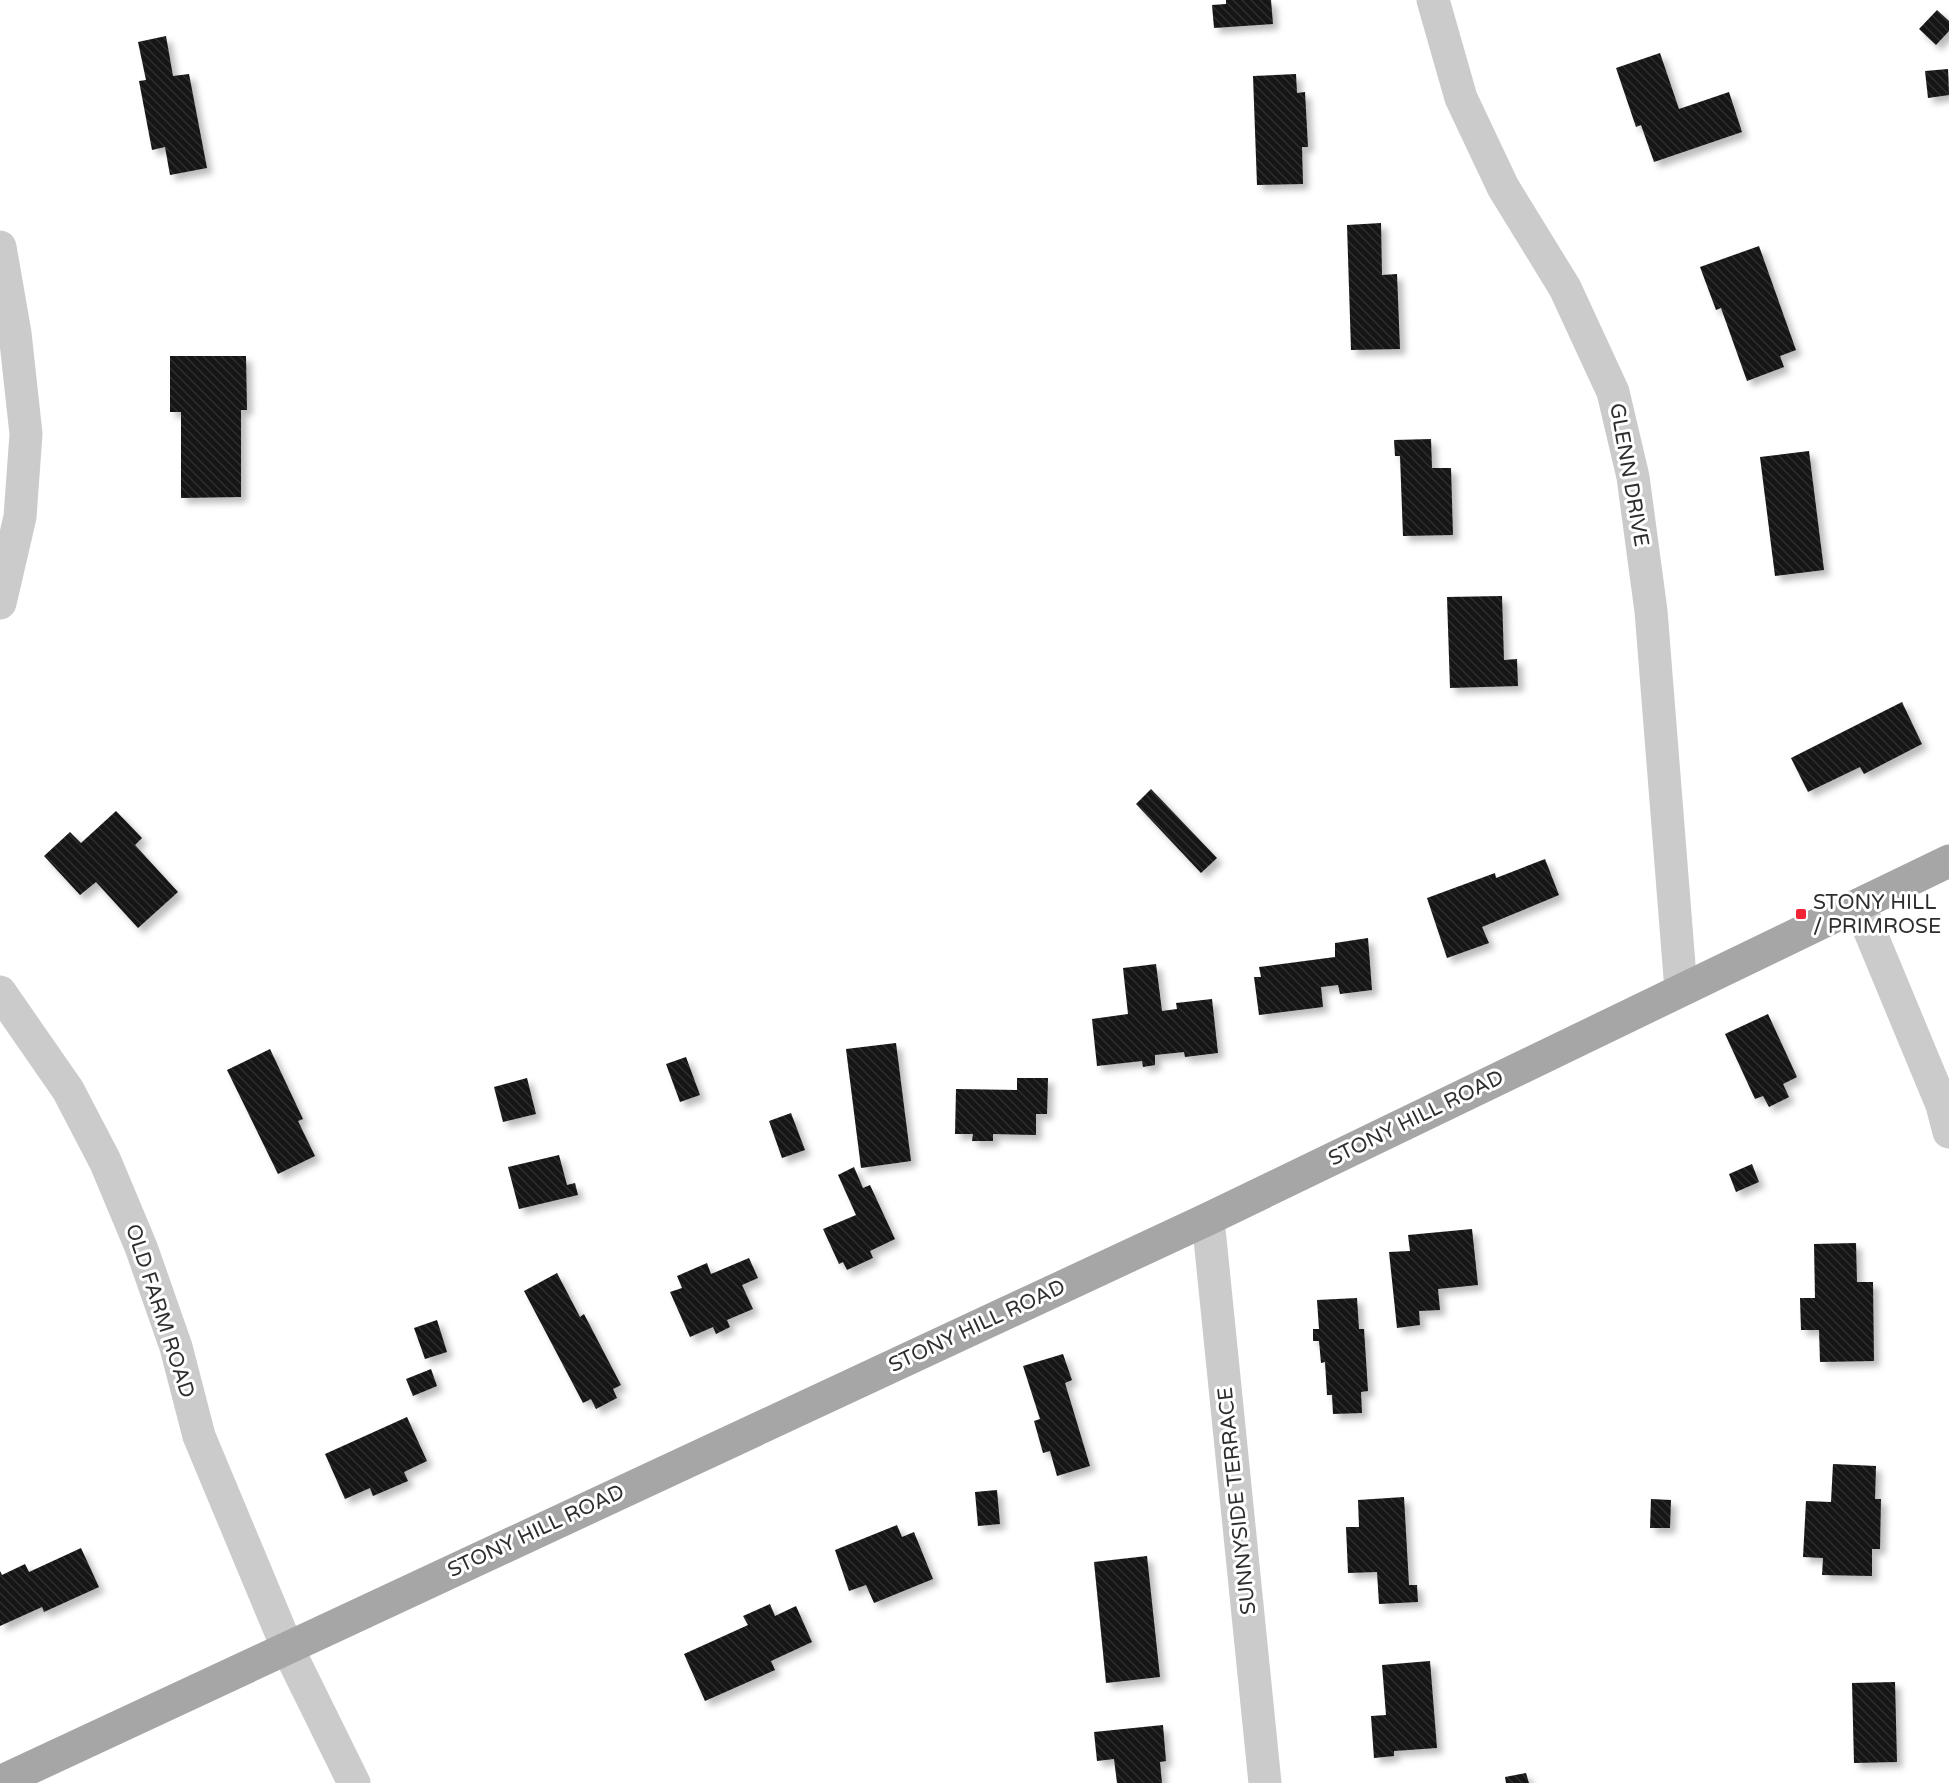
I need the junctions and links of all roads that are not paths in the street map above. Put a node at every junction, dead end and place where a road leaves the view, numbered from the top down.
1 (1433, 0) edge
2 (0, 247) edge
3 (0, 603) edge
4 (1949, 861) edge
5 (1859, 905) junction
6 (1682, 990) junction
7 (0, 992) edge
8 (1949, 1132) edge
9 (1208, 1218) junction
10 (287, 1647) junction
11 (0, 1782) edge
12 (354, 1783) edge
13 (1265, 1783) edge

1 - 6 street, GLENN DRIVE
2 - 3 street
4 - 5 main road, STONY HILL ROAD
5 - 6 main road, STONY HILL ROAD
5 - 8 street
6 - 9 main road, STONY HILL ROAD
7 - 10 street, OLD FARM ROAD
9 - 10 main road, STONY HILL ROAD
9 - 13 street, SUNNYSIDE TERRACE
10 - 11 main road, STONY HILL ROAD
10 - 12 street, OLD FARM ROAD

